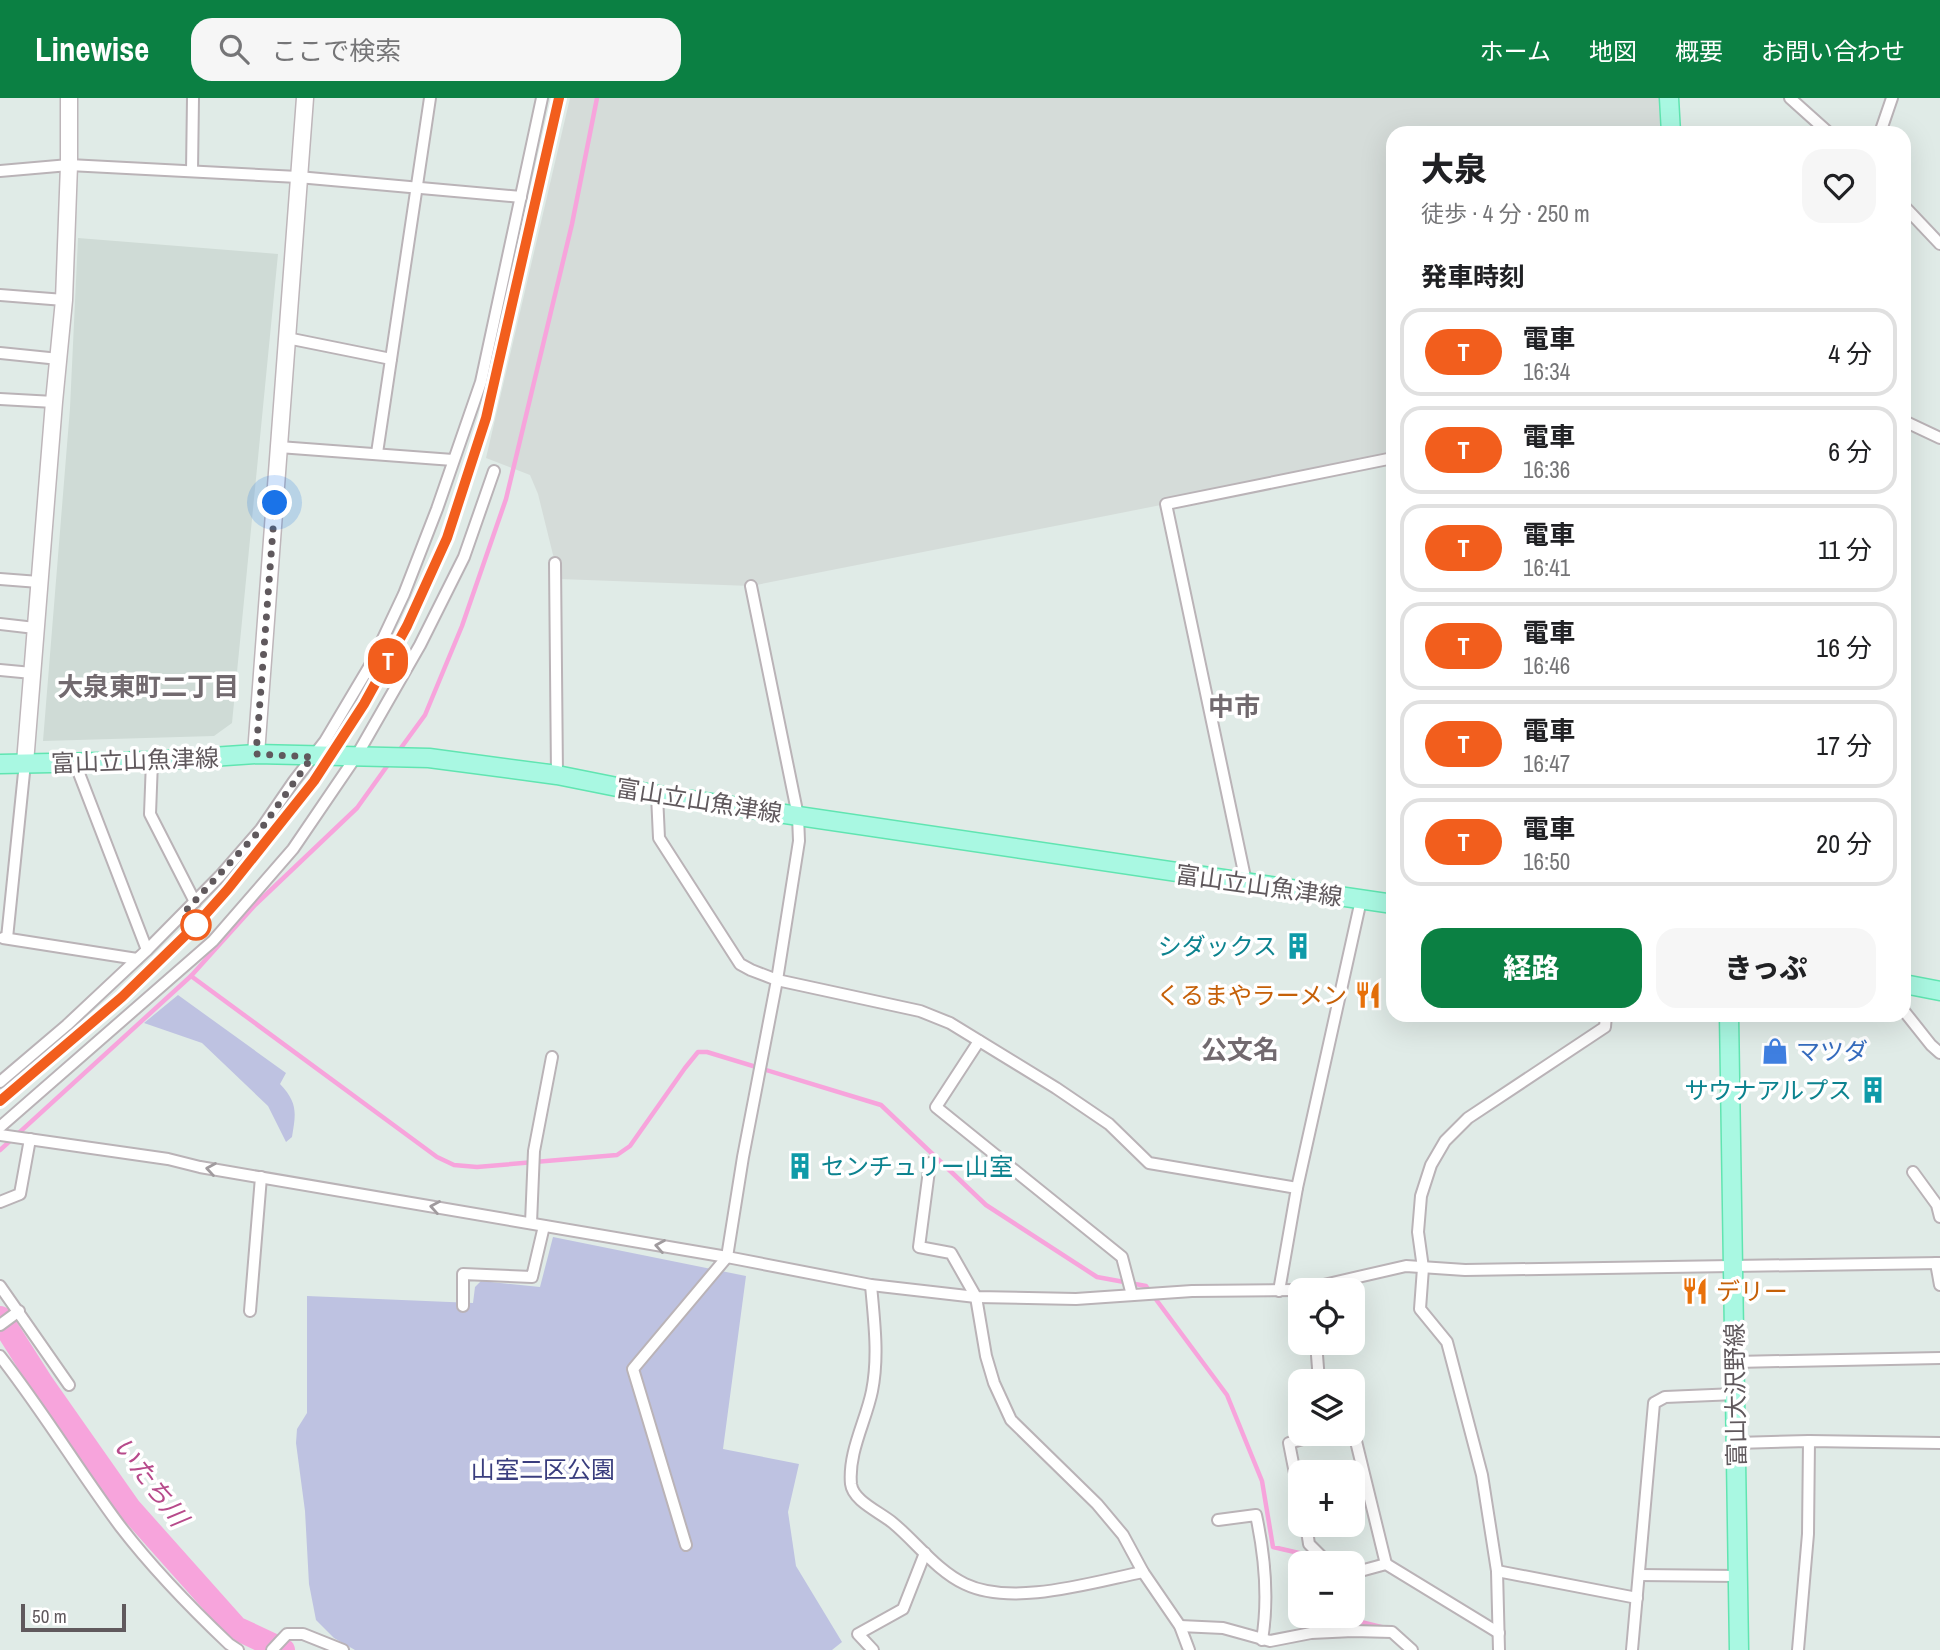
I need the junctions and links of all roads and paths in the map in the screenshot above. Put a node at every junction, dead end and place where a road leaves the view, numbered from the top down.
1 (69, 98) edge
2 (193, 98) edge
3 (305, 98) edge
4 (430, 98) edge
5 (542, 98) edge
6 (1669, 98) edge
7 (1790, 98) edge
8 (1892, 98) edge
9 (1671, 126) edge
10 (1821, 126) edge
11 (1882, 126) edge
12 (69, 165) junction
13 (0, 171) edge
14 (192, 172) junction
15 (298, 177) junction
16 (417, 188) junction
17 (521, 197) junction
18 (1911, 213) edge
19 (1940, 244) edge
20 (0, 295) edge
21 (65, 300) junction
22 (287, 338) junction
23 (0, 353) edge
24 (59, 359) junction
25 (391, 359) junction
26 (0, 399) edge
27 (54, 402) junction
28 (1911, 424) edge
29 (1940, 438) edge
30 (279, 447) junction
31 (377, 453) junction
32 (1386, 459) edge
33 (453, 460) junction
34 (494, 471) dead end
35 (555, 563) dead end
36 (0, 579) edge
37 (39, 582) junction
38 (751, 586) dead end
39 (0, 624) edge
40 (35, 628) junction
41 (0, 670) edge
42 (32, 673) junction
43 (256, 754) junction
44 (357, 755) junction
45 (312, 757) junction
46 (152, 761) junction
47 (25, 763) junction
48 (75, 763) junction
49 (0, 764) edge
50 (557, 775) junction
51 (657, 796) junction
52 (798, 816) junction
53 (1246, 882) junction
54 (1361, 900) junction
55 (195, 902) junction
56 (1386, 903) edge
57 (4, 938) edge
58 (147, 950) junction
59 (137, 959) junction
60 (777, 979) junction
61 (1911, 985) edge
62 (1940, 991) edge
63 (1911, 1020) edge
64 (1605, 1022) edge
65 (1729, 1022) edge
66 (979, 1041) junction
67 (1940, 1053) edge
68 (551, 1057) dead end
69 (0, 1082) edge
70 (0, 1127) edge
71 (0, 1135) edge
72 (30, 1139) junction
73 (930, 1163) dead end
74 (1913, 1172) dead end
75 (261, 1177) junction
76 (1297, 1188) junction
77 (0, 1202) edge
78 (1940, 1217) edge
79 (531, 1223) junction
80 (544, 1226) junction
81 (727, 1257) junction
82 (1938, 1263) edge
83 (1733, 1267) junction
84 (1423, 1268) junction
85 (1358, 1278) edge
86 (871, 1285) junction
87 (1940, 1285) edge
88 (0, 1286) edge
89 (1279, 1291) junction
90 (1288, 1292) edge
91 (1132, 1295) junction
92 (976, 1297) junction
93 (463, 1306) dead end
94 (19, 1311) junction
95 (250, 1311) dead end
96 (0, 1325) edge
97 (0, 1356) edge
98 (1940, 1358) edge
99 (1735, 1362) junction
100 (69, 1385) dead end
101 (1736, 1395) junction
102 (1809, 1441) junction
103 (1736, 1443) junction
104 (1940, 1443) edge
105 (1357, 1446) edge
106 (1217, 1520) dead end
107 (686, 1545) dead end
108 (925, 1552) junction
109 (1386, 1564) junction
110 (1365, 1570) edge
111 (1497, 1571) junction
112 (1143, 1572) junction
113 (1639, 1574) junction
114 (1739, 1576) junction
115 (1637, 1598) junction
116 (1180, 1626) junction
117 (1499, 1633) junction
118 (1267, 1644) edge
119 (238, 1650) edge
120 (272, 1650) edge
121 (343, 1650) edge
122 (873, 1650) edge
123 (1189, 1650) edge
124 (1412, 1650) edge
125 (1499, 1650) edge
126 (1632, 1650) edge
127 (1738, 1650) edge
128 (1798, 1650) edge

1 - 12 street
2 - 14 street
3 - 15 street
4 - 16 street
5 - 17 street
6 - 9 main road
7 - 10 street
8 - 11 street
12 - 13 street
12 - 14 street
12 - 21 street
14 - 15 street
15 - 16 street
15 - 22 street
16 - 17 street
16 - 25 street
17 - 33 street
18 - 19 street
20 - 21 street
21 - 24 street
22 - 25 street
22 - 30 street
23 - 24 street
24 - 27 street
25 - 31 street
26 - 27 street
27 - 37 street
28 - 29 street
30 - 31 street
30 - 43 street
31 - 33 street
32 - 53 street
33 - 45 street
34 - 44 street
35 - 50 street
36 - 37 street
37 - 40 street
38 - 52 street
39 - 40 street
40 - 42 street
41 - 42 street
42 - 47 street
43 - 45 main road, 富山立山魚津線
43 - 46 main road, 富山立山魚津線
44 - 45 main road, 富山立山魚津線
44 - 50 main road, 富山立山魚津線
44 - 70 street
45 - 55 street
46 - 48 main road, 富山立山魚津線
46 - 55 street
47 - 48 main road, 富山立山魚津線
47 - 49 main road, 富山立山魚津線
47 - 57 street
48 - 58 street
50 - 51 main road, 富山立山魚津線
51 - 52 main road, 富山立山魚津線
51 - 60 street
52 - 53 main road, 富山立山魚津線
52 - 60 street
53 - 54 main road, 富山立山魚津線
54 - 56 main road, 富山立山魚津線
54 - 76 street
55 - 58 street
57 - 59 street
58 - 59 street
59 - 69 street
60 - 66 street
60 - 81 street
61 - 62 main road
63 - 67 street
64 - 84 street
65 - 83 main road, 富山大沢野線
66 - 76 street
66 - 91 street
68 - 79 street
71 - 72 street
75 -> 72 street
72 - 77 street
73 - 92 street
74 - 78 street
79 -> 75 street
75 - 95 street
76 - 89 street
79 - 80 street
81 -> 80 street
80 - 93 street
81 - 86 street
81 - 107 street
82 - 83 street
82 - 87 street
83 - 84 street
83 - 99 main road, 富山大沢野線
84 - 85 street
84 - 111 street
86 - 92 street
86 - 108 street
88 - 94 street
89 - 90 street
89 - 91 street
91 - 92 street
92 - 112 street
94 - 96 street
94 - 100 street
97 - 119 street
98 - 99 street
99 - 101 main road, 富山大沢野線
101 - 103 main road, 富山大沢野線
101 - 113 street
102 - 103 street
102 - 104 street
102 - 128 street
103 - 114 main road, 富山大沢野線
105 - 109 street
106 - 118 street
108 - 112 street
108 - 122 street
109 - 110 street
109 - 117 street
111 - 115 street
111 - 117 street
112 - 116 street
113 - 114 street
113 - 115 street
114 - 127 main road, 富山大沢野線
115 - 126 street
116 - 118 street
116 - 123 street
117 - 125 street
118 - 124 street
120 - 121 street

